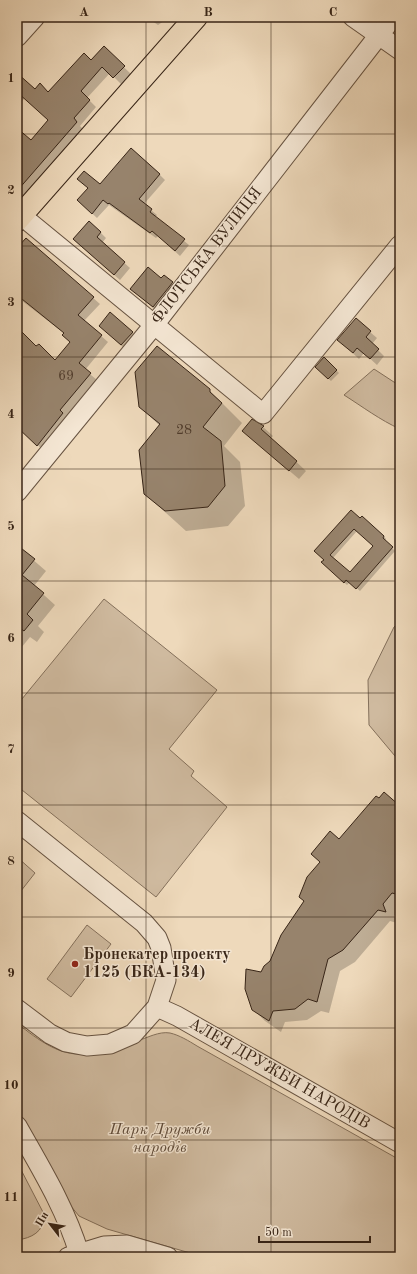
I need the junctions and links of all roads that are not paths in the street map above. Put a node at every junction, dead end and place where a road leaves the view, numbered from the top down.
1 (35, 17) edge
2 (196, 17) edge
3 (353, 17) edge
4 (393, 17) edge
5 (379, 36) junction
6 (17, 37) edge
7 (400, 50) edge
8 (18, 216) edge
9 (400, 245) edge
10 (154, 325) junction
11 (17, 492) edge
12 (17, 821) edge
13 (157, 1007) junction
14 (17, 1009) edge
15 (17, 1126) edge
16 (400, 1143) edge
17 (73, 1255) edge
18 (168, 1257) edge

1 - 6 street
2 - 8 main road
3 - 5 street
4 - 5 street, ФЛОТСЬКА ВУЛИЦЯ
5 - 7 street
5 - 10 street, ФЛОТСЬКА ВУЛИЦЯ
8 - 10 street
9 - 10 street
10 - 11 street, ФЛОТСЬКА ВУЛИЦЯ
12 - 13 street
13 - 14 street
13 - 16 street, АЛЕЯ ДРУЖБИ НАРОДІВ
15 - 17 street
17 - 18 street

